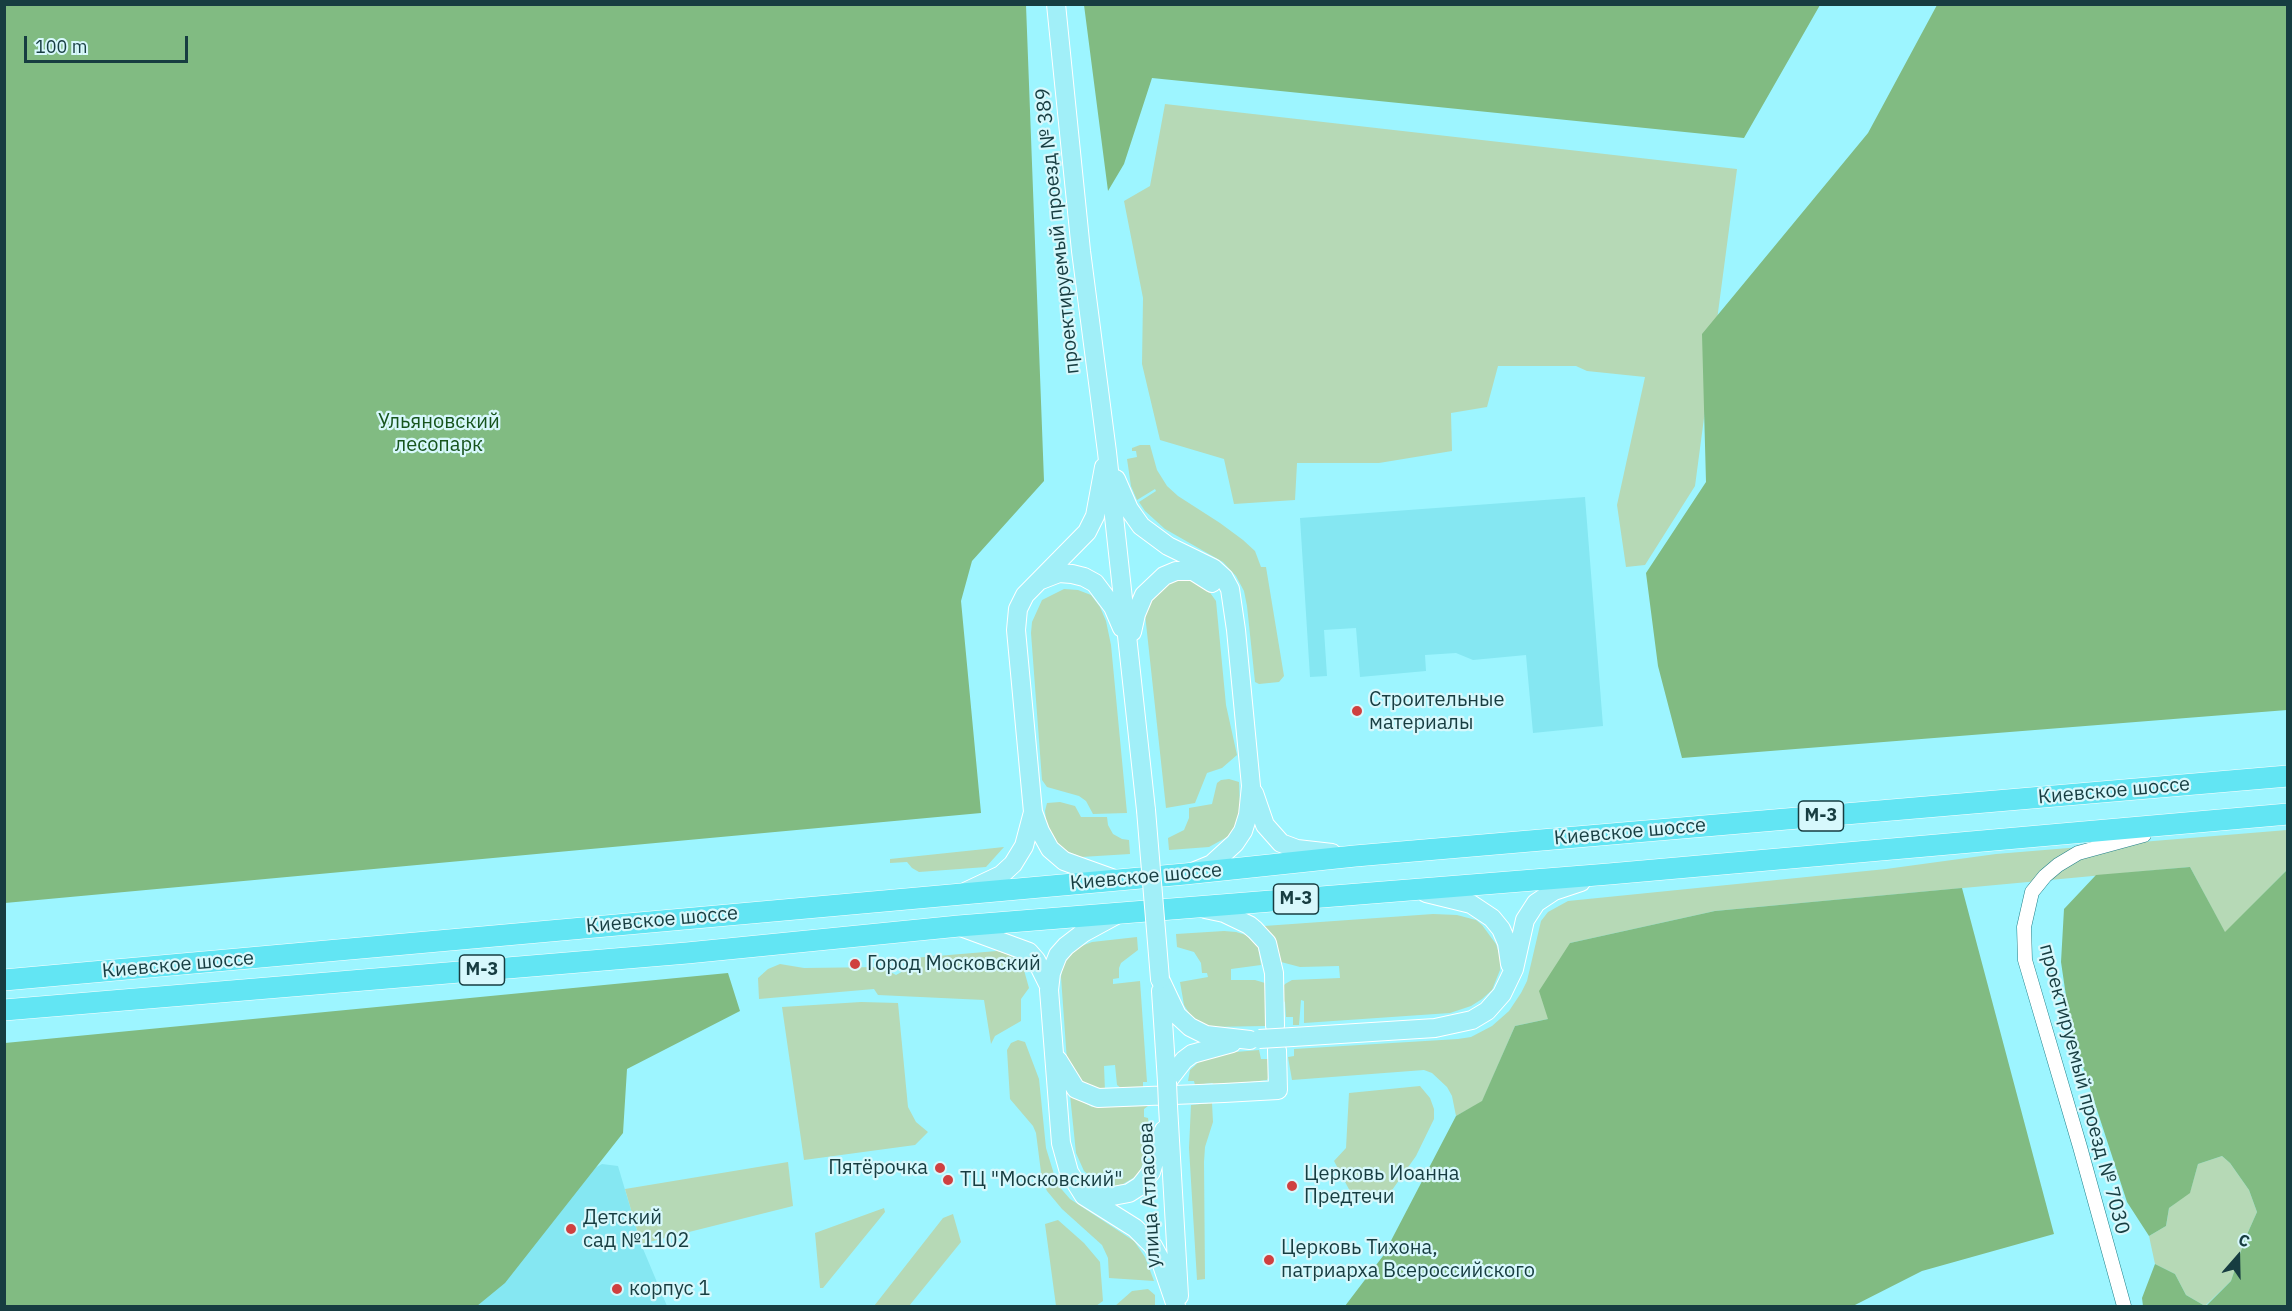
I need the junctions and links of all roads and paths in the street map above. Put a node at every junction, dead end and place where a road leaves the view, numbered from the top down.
1 (1056, 4) edge
2 (1107, 452) junction
3 (1030, 588) junction
4 (1234, 608) junction
5 (1129, 646) junction
6 (2288, 776) edge
7 (1251, 786) junction
8 (1033, 812) junction
9 (2288, 814) edge
10 (2205, 822) junction
11 (1354, 856) junction
12 (1185, 874) junction
13 (1609, 874) junction
14 (1119, 880) junction
15 (1406, 890) junction
16 (959, 894) junction
17 (1185, 908) junction
18 (1119, 913) junction
19 (959, 926) junction
20 (1160, 979) junction
21 (4, 980) edge
22 (1048, 984) junction
23 (1502, 994) junction
24 (4, 1010) edge
25 (1275, 1026) dead end
26 (1254, 1039) junction
27 (1277, 1050) dead end
28 (1054, 1054) junction
29 (1167, 1082) junction
30 (1168, 1110) junction
31 (1072, 1177) junction
32 (1178, 1306) edge
33 (2124, 1306) edge

1 - 2 main road, проектируемый проезд № 389
2 - 3 main road
2 - 4 main road
2 - 5 main road, улица Атласова
3 - 5 main road
3 - 8 main road
4 - 5 main road
4 - 7 main road
5 - 20 main road, улица Атласова, bridge
6 - 11 highway, Киевское шоссе / М-3
7 - 11 main road
7 - 12 main road
8 - 14 main road
8 - 16 main road
9 - 10 highway, Киевское шоссе / М-3
10 - 13 highway, Киевское шоссе / М-3
10 - 33 street, проектируемый проезд № 7030
11 - 12 highway, Киевское шоссе / М-3
12 - 14 highway, Киевское шоссе / М-3
13 - 15 highway, Киевское шоссе / М-3
13 - 23 main road
14 - 16 highway, Киевское шоссе / М-3
15 - 17 highway, Киевское шоссе / М-3
15 - 23 main road
16 - 21 highway, Киевское шоссе / М-3
17 - 18 highway, Киевское шоссе / М-3
17 - 25 main road
18 - 19 highway, Киевское шоссе / М-3
18 - 22 main road
19 - 22 main road
19 - 24 highway, Киевское шоссе / М-3
20 - 26 main road
20 - 29 main road, улица Атласова
22 - 28 main road
23 - 26 main road, bridge
26 - 29 main road
27 - 28 main road
28 - 31 main road
29 - 30 main road, улица Атласова, bridge
30 - 31 main road
30 - 32 main road, улица Атласова
31 - 32 main road

